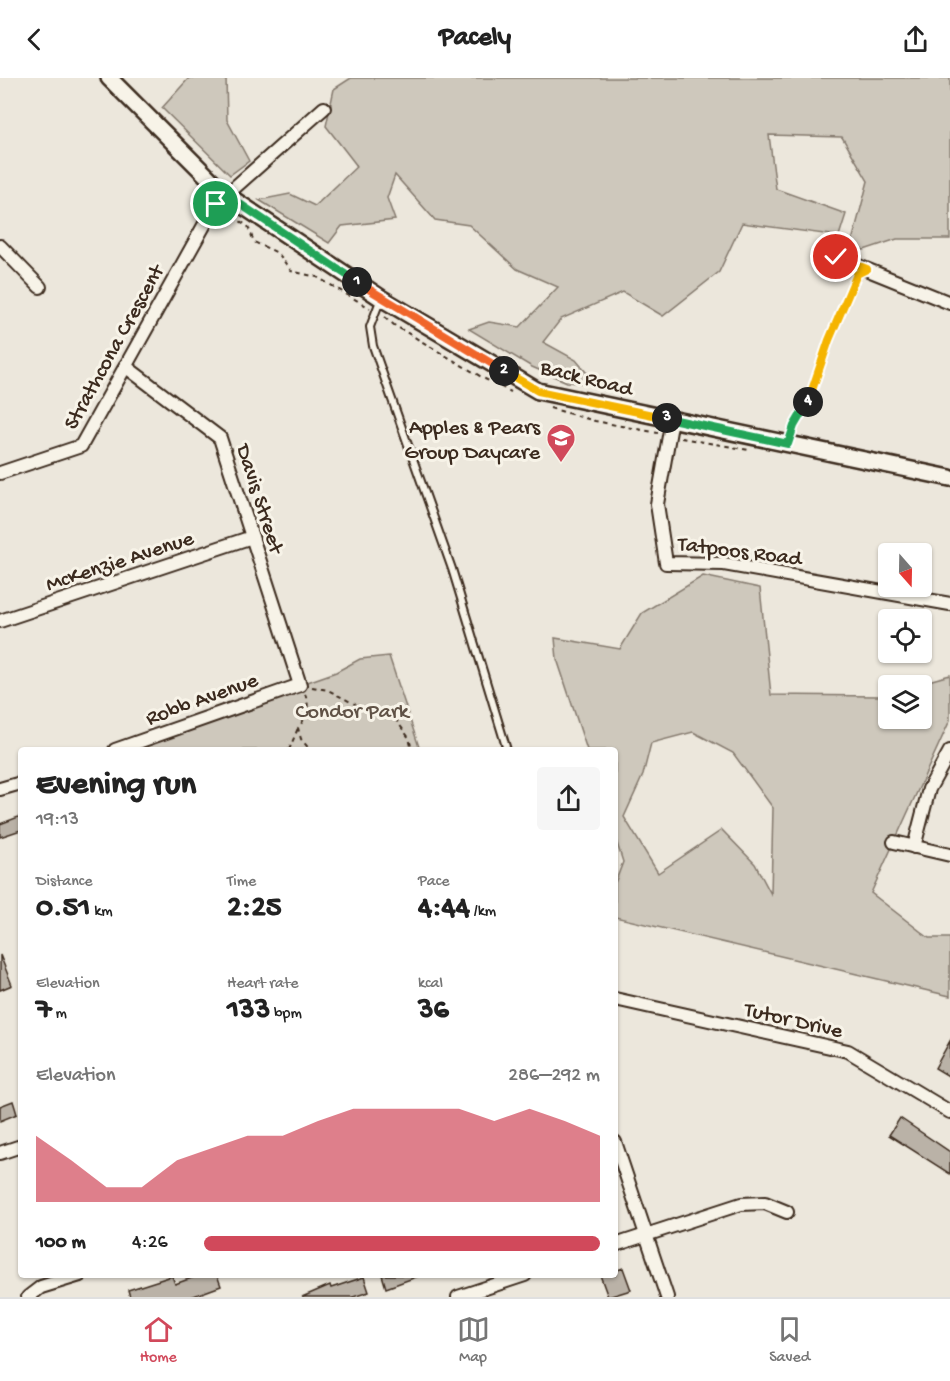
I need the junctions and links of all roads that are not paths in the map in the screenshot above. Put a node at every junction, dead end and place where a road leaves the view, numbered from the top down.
1 (109, 78) edge
2 (324, 108) dead end
3 (225, 194) junction
4 (0, 246) edge
5 (836, 257) dead end
6 (40, 287) dead end
7 (381, 298) junction
8 (950, 303) edge
9 (125, 366) junction
10 (672, 419) junction
11 (0, 473) edge
12 (950, 478) edge
13 (252, 537) junction
14 (950, 604) edge
15 (0, 621) edge
16 (300, 685) joint
17 (124, 747) edge
18 (506, 747) edge
19 (950, 751) edge
20 (18, 784) edge
21 (0, 789) edge
22 (894, 842) dead end
23 (914, 847) junction
24 (950, 855) edge
25 (618, 1000) edge
26 (950, 1112) edge
27 (18, 1147) edge
28 (618, 1151) edge
29 (0, 1154) edge
30 (787, 1212) dead end
31 (646, 1235) junction
32 (618, 1244) edge
33 (70, 1278) edge
34 (506, 1278) edge
35 (28, 1297) edge
36 (458, 1297) edge
37 (667, 1297) edge

1 - 3 street, Back Road
2 - 3 street, Strathcona Crescent
3 - 7 street, Back Road
3 - 9 street, Strathcona Crescent
4 - 6 street
5 - 8 street
7 - 10 street, Back Road
7 - 18 lane
9 - 11 street, Strathcona Crescent
9 - 13 street, Davis Street
10 - 12 street, Back Road
10 - 14 street, Tatpoos Road
13 - 15 street, McKenzie Avenue
13 - 16 street, Davis Street
16 - 17 street, Robb Avenue
19 - 23 street
20 - 21 street
22 - 23 street
23 - 24 street
25 - 26 street, Tutor Drive
27 - 29 street
28 - 31 street
30 - 31 street
31 - 32 street
31 - 37 street
33 - 35 street
34 - 36 street

